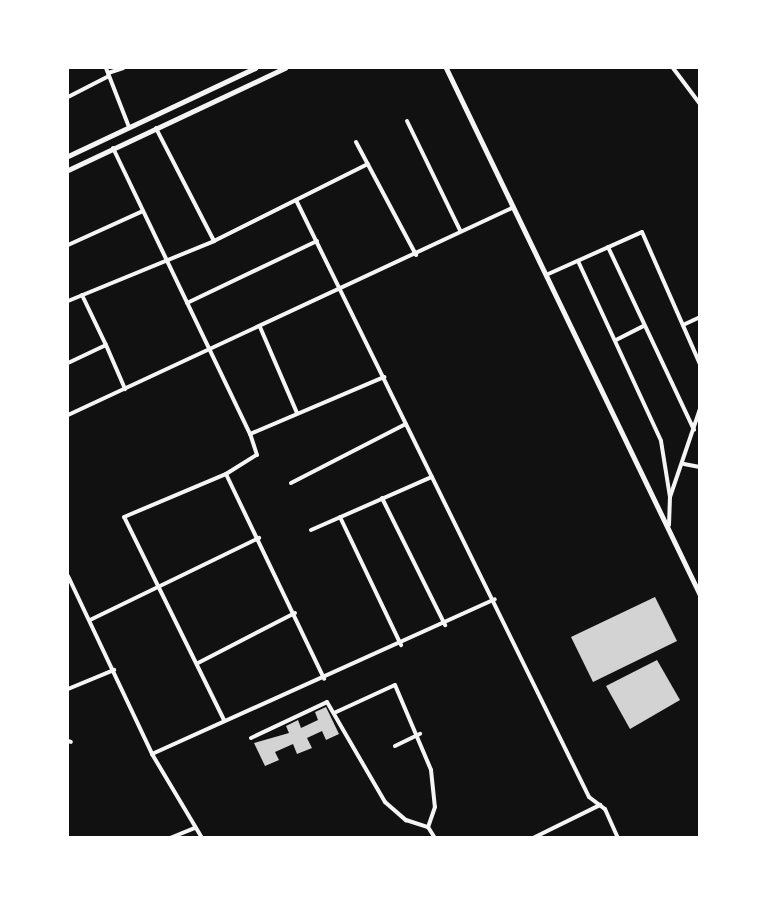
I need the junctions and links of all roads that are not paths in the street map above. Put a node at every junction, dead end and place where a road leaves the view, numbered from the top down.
1 (123, 68) edge
2 (255, 68) edge
3 (285, 68) edge
4 (446, 68) edge
5 (673, 68) edge
6 (108, 72) edge
7 (68, 97) edge
8 (699, 104) edge
9 (407, 121) dead end
10 (129, 127) junction
11 (156, 127) junction
12 (356, 142) dead end
13 (113, 148) junction
14 (68, 156) edge
15 (368, 164) junction
16 (68, 170) edge
17 (296, 200) junction
18 (512, 208) junction
19 (143, 211) junction
20 (460, 230) junction
21 (214, 241) junction
22 (316, 242) junction
23 (68, 245) edge
24 (608, 247) junction
25 (416, 255) junction
26 (164, 258) junction
27 (578, 261) junction
28 (546, 275) junction
29 (342, 289) junction
30 (82, 295) junction
31 (68, 301) edge
32 (188, 303) junction
33 (699, 317) edge
34 (682, 325) junction
35 (260, 327) junction
36 (643, 327) junction
37 (616, 340) junction
38 (106, 345) junction
39 (210, 349) junction
40 (68, 363) edge
41 (699, 364) edge
42 (384, 377) junction
43 (125, 389) junction
44 (699, 409) edge
45 (297, 413) junction
46 (68, 415) edge
47 (406, 424) junction
48 (694, 430) junction
49 (250, 434) junction
50 (684, 464) junction
51 (699, 467) edge
52 (226, 474) junction
53 (432, 477) junction
54 (291, 483) dead end
55 (382, 498) junction
56 (670, 498) junction
57 (340, 517) junction
58 (669, 525) junction
59 (311, 530) dead end
60 (259, 538) junction
61 (68, 576) edge
62 (158, 588) junction
63 (699, 595) edge
64 (495, 599) junction
65 (295, 613) junction
66 (90, 620) junction
67 (445, 625) junction
68 (400, 645) junction
69 (198, 663) junction
70 (114, 670) junction
71 (324, 679) junction
72 (68, 688) edge
73 (334, 714) junction
74 (224, 720) junction
75 (420, 734) junction
76 (251, 738) dead end
77 (395, 746) dead end
78 (152, 754) junction
79 (600, 805) junction
80 (428, 827) junction
81 (195, 828) junction
82 (170, 837) edge
83 (202, 837) edge
84 (435, 837) edge
85 (533, 837) edge
86 (618, 837) edge

1 - 6 street
2 - 10 main road
3 - 11 main road
4 - 18 main road
5 - 8 street
6 - 7 street
6 - 10 street
9 - 20 street
10 - 14 main road
11 - 13 main road
11 - 21 street
12 - 15 street
13 - 16 main road
13 - 19 street
15 - 17 street
15 - 25 street
17 - 21 street
17 - 22 street
18 - 20 street
18 - 28 main road
19 - 23 street
19 - 26 street
20 - 25 street
21 - 26 street
22 - 29 street
22 - 32 street
24 - 27 street
24 - 34 street
24 - 36 street
25 - 29 street
26 - 30 street
26 - 32 street
27 - 28 street
27 - 37 street
28 - 58 main road
29 - 35 street
29 - 42 street
30 - 31 street
30 - 38 street
32 - 39 street
33 - 34 street
34 - 41 street
35 - 39 street
35 - 45 street
36 - 37 street
36 - 48 street
37 - 56 street
38 - 40 street
38 - 43 street
39 - 43 street
39 - 49 street
42 - 45 street
42 - 47 street
43 - 46 street
44 - 48 street
45 - 49 street
47 - 53 street
47 - 54 street
48 - 50 street
49 - 52 street
50 - 51 street
50 - 56 street
52 - 60 street
52 - 62 street
53 - 55 street
53 - 64 street
55 - 57 street
55 - 67 street
56 - 58 street
57 - 59 street
57 - 68 street
58 - 63 main road
60 - 62 street
60 - 65 street
61 - 66 street
62 - 66 street
62 - 69 street
64 - 67 street
64 - 79 street
65 - 69 street
65 - 71 street
66 - 70 street
67 - 68 street
68 - 71 street
69 - 74 street
70 - 72 street
70 - 78 street
71 - 74 street
73 - 75 street
73 - 76 street
73 - 80 street
74 - 78 street
75 - 77 street
75 - 80 street
78 - 81 street
79 - 85 street
79 - 86 street
80 - 84 street
81 - 82 street
81 - 83 street

